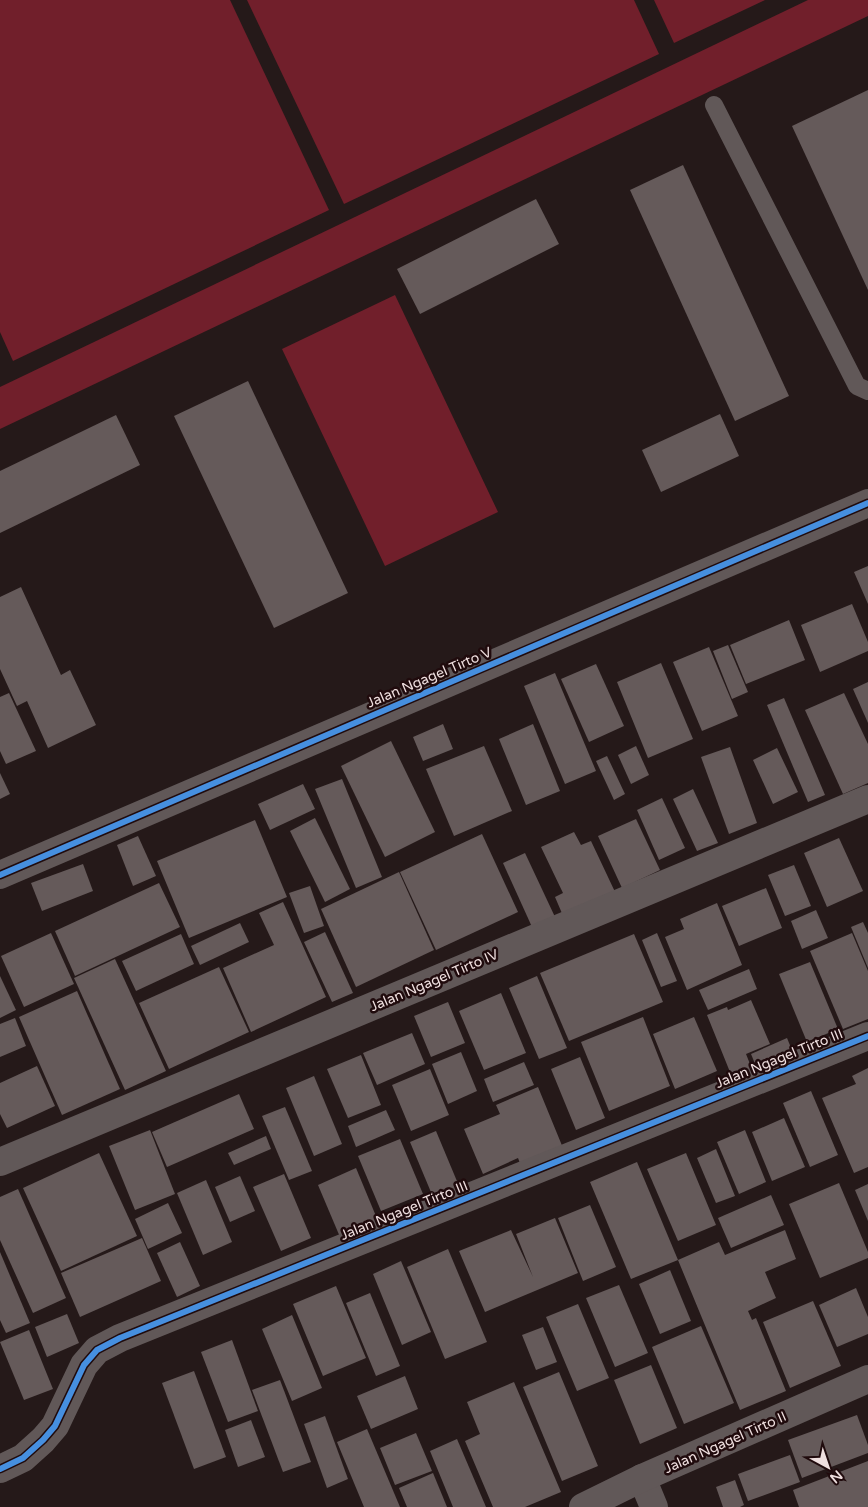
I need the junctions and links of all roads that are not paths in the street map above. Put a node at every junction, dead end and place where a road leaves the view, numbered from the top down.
1 (714, 105) dead end
2 (868, 391) edge
3 (868, 503) edge
4 (868, 799) edge
5 (0, 875) edge
6 (868, 1036) edge
7 (0, 1162) edge
8 (867, 1384) edge
9 (0, 1469) edge
10 (642, 1478) junction
11 (583, 1507) edge
12 (654, 1507) edge

1 - 2 lane
3 - 5 street, Jalan Ngagel Tirto V
4 - 7 street, Jalan Ngagel Tirto IV
6 - 9 street, Jalan Ngagel Tirto III
8 - 10 street, Jalan Ngagel Tirto II
10 - 11 street, Jalan Ngagel Tirto II
10 - 12 street

